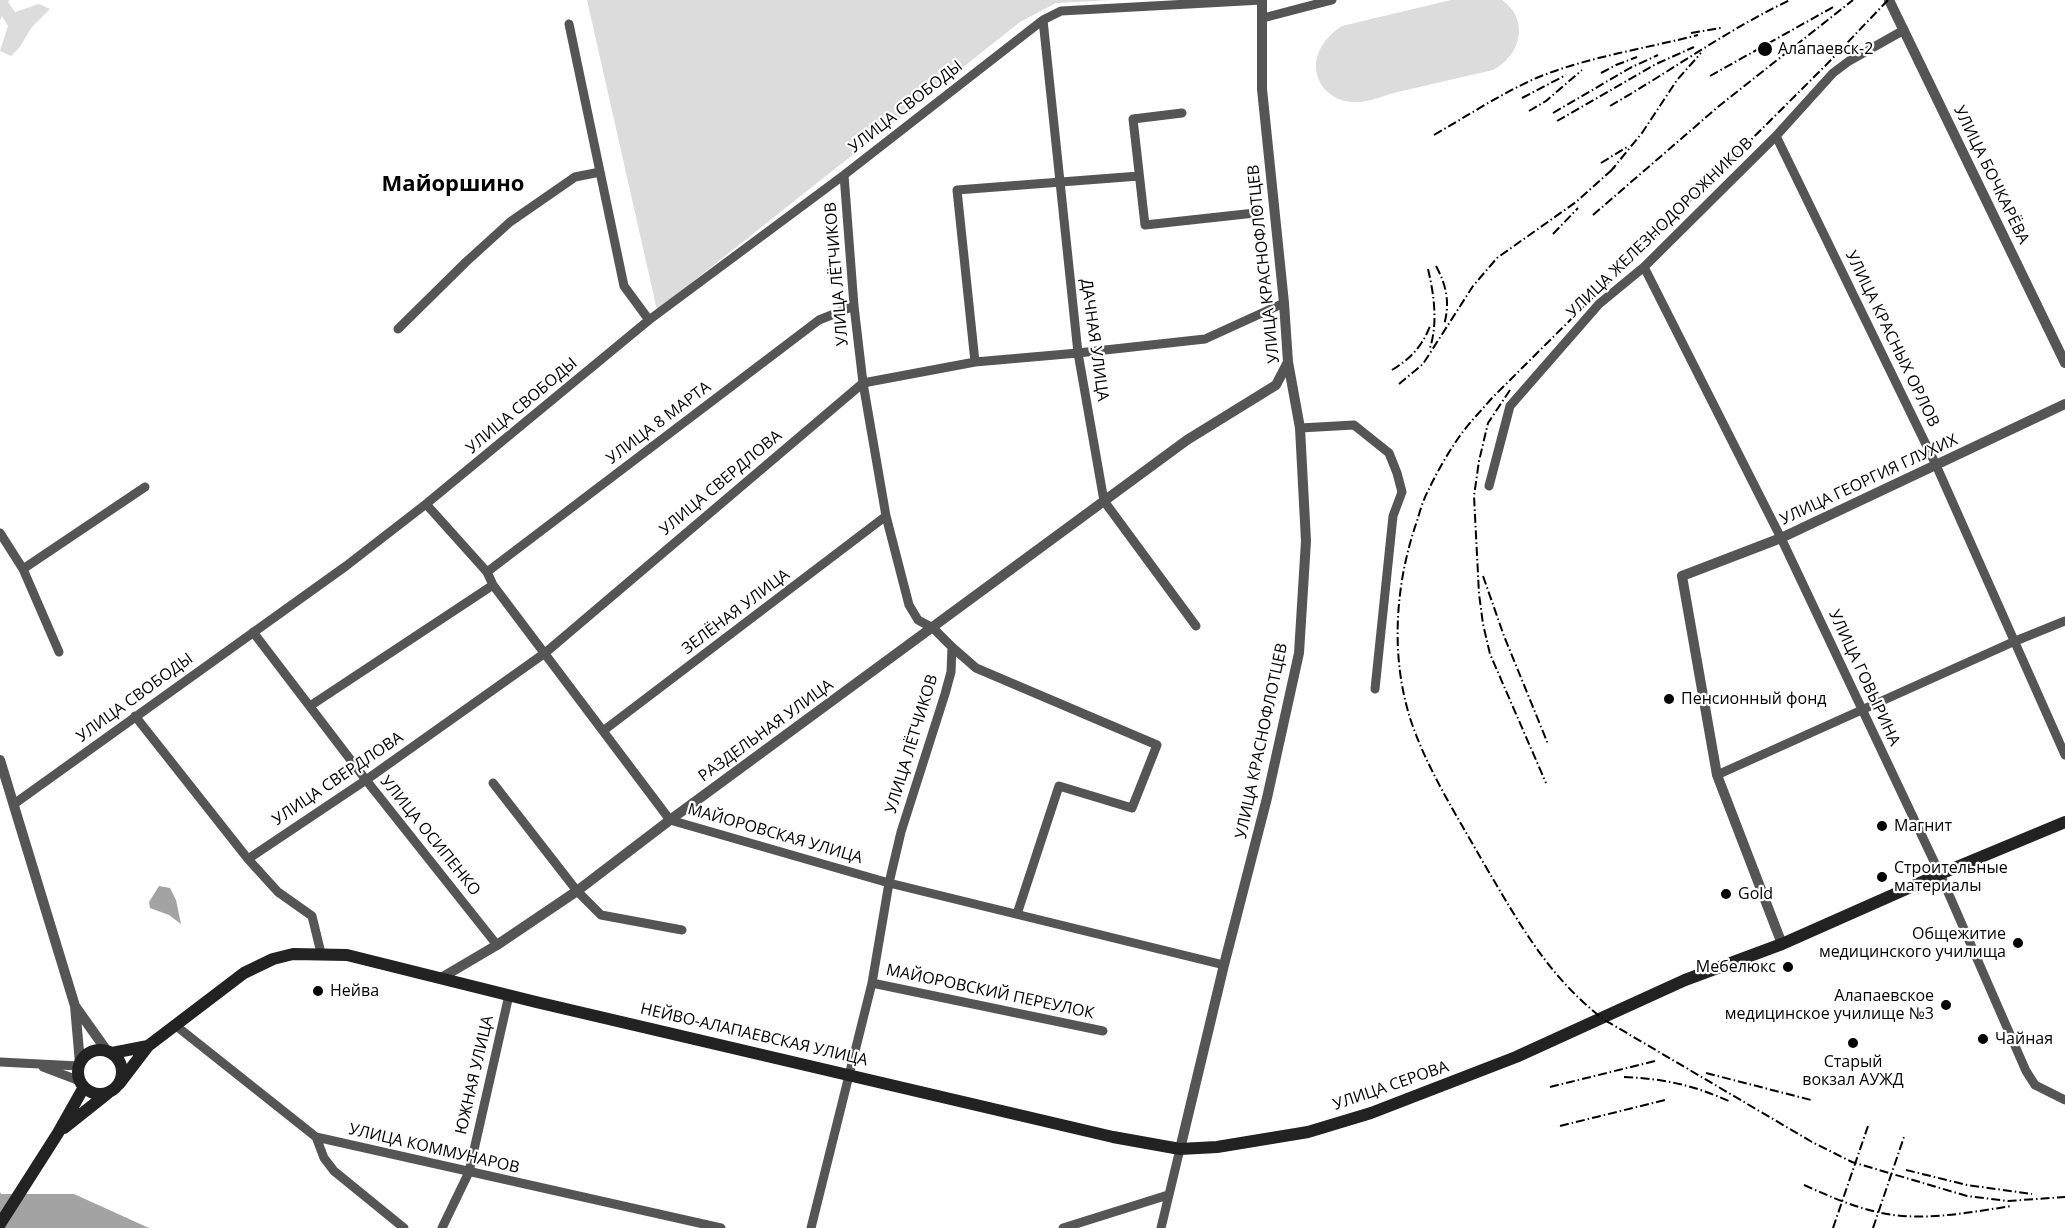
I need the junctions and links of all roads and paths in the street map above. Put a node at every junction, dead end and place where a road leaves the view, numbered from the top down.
1 (1262, 0) edge
2 (1332, 0) edge
3 (1889, 0) edge
4 (1263, 18) junction
5 (1043, 20) junction
6 (569, 24) dead end
7 (1904, 30) junction
8 (1182, 113) dead end
9 (1776, 136) junction
10 (600, 172) junction
11 (844, 175) junction
12 (1139, 176) junction
13 (1061, 182) junction
14 (1255, 213) dead end
15 (1644, 267) junction
16 (1284, 303) junction
17 (854, 306) junction
18 (649, 321) junction
19 (398, 329) dead end
20 (1078, 353) junction
21 (975, 362) junction
22 (1288, 362) junction
23 (2065, 363) edge
24 (863, 383) junction
25 (2065, 404) edge
26 (1300, 428) junction
27 (1936, 465) junction
28 (1489, 486) dead end
29 (145, 487) dead end
30 (1104, 501) junction
31 (426, 504) junction
32 (886, 516) junction
33 (0, 533) edge
34 (1781, 538) junction
35 (23, 569) junction
36 (487, 572) junction
37 (493, 585) junction
38 (2065, 621) edge
39 (1196, 626) dead end
40 (933, 628) junction
41 (253, 632) junction
42 (2013, 642) junction
43 (952, 647) junction
44 (59, 652) dead end
45 (545, 653) junction
46 (1375, 689) dead end
47 (310, 706) junction
48 (1862, 709) junction
49 (135, 716) junction
50 (603, 731) junction
51 (2065, 755) edge
52 (0, 760) edge
53 (1717, 775) junction
54 (366, 780) junction
55 (493, 783) dead end
56 (14, 804) junction
57 (670, 820) junction
58 (2065, 822) edge
59 (248, 859) junction
60 (1940, 874) junction
61 (889, 883) junction
62 (577, 891) junction
63 (1017, 914) junction
64 (682, 930) dead end
65 (1782, 944) junction
66 (498, 945) junction
67 (321, 953) junction
68 (1224, 965) junction
69 (441, 978) junction
70 (872, 982) junction
71 (509, 995) dead end
72 (75, 1006) junction
73 (175, 1026) junction
74 (1103, 1031) dead end
75 (148, 1046) junction
76 (109, 1052) junction
77 (0, 1062) edge
78 (35, 1064) junction
79 (79, 1064) junction
80 (850, 1074) junction
81 (82, 1084) junction
82 (119, 1084) junction
83 (108, 1093) junction
84 (2060, 1099) edge
85 (58, 1133) junction
86 (316, 1137) junction
87 (1180, 1149) junction
88 (469, 1172) junction
89 (1168, 1196) junction
90 (0, 1224) edge
91 (404, 1228) edge
92 (442, 1228) edge
93 (721, 1228) edge
94 (811, 1228) edge
95 (1063, 1228) edge
96 (1161, 1228) edge

1 - 4 street, УЛИЦА КРАСНОФЛОТЦЕВ
1 - 5 street, УЛИЦА СВОБОДЫ
2 - 4 street
3 - 7 street, УЛИЦА БОЧКАРЁВА
4 - 16 street, УЛИЦА КРАСНОФЛОТЦЕВ
5 - 11 street, УЛИЦА СВОБОДЫ
5 - 13 street, ДАЧНАЯ УЛИЦА
6 - 10 street
7 - 9 street, УЛИЦА ЖЕЛЕЗНОДОРОЖНИКОВ
7 - 23 street, УЛИЦА БОЧКАРЁВА
8 - 12 street
9 - 15 street, УЛИЦА ЖЕЛЕЗНОДОРОЖНИКОВ
9 - 27 street, УЛИЦА КРАСНЫХ ОРЛОВ
10 - 18 street
10 - 19 street
11 - 17 street, УЛИЦА ЛЁТЧИКОВ
11 - 18 street, УЛИЦА СВОБОДЫ
12 - 13 street
12 - 14 street
13 - 20 street, ДАЧНАЯ УЛИЦА
13 - 21 street
15 - 28 street, УЛИЦА ЖЕЛЕЗНОДОРОЖНИКОВ
15 - 34 street, УЛИЦА ГОВЫРИНА
16 - 20 street, УЛИЦА СВЕРДЛОВА
16 - 22 street, УЛИЦА КРАСНОФЛОТЦЕВ
17 - 24 street, УЛИЦА ЛЁТЧИКОВ
17 - 36 street, УЛИЦА 8 МАРТА
18 - 31 street, УЛИЦА СВОБОДЫ
20 - 21 street, УЛИЦА СВЕРДЛОВА
20 - 30 street, ДАЧНАЯ УЛИЦА
21 - 24 street, УЛИЦА СВЕРДЛОВА
22 - 26 street, УЛИЦА КРАСНОФЛОТЦЕВ
22 - 30 street, РАЗДЕЛЬНАЯ УЛИЦА
24 - 32 street, УЛИЦА ЛЁТЧИКОВ
24 - 45 street, УЛИЦА СВЕРДЛОВА
25 - 27 street, УЛИЦА ГЕОРГИЯ ГЛУХИХ
26 - 46 street
26 - 68 street, УЛИЦА КРАСНОФЛОТЦЕВ
27 - 34 street, УЛИЦА ГЕОРГИЯ ГЛУХИХ
27 - 42 street, УЛИЦА КРАСНЫХ ОРЛОВ
29 - 35 street
30 - 39 street
30 - 40 street, РАЗДЕЛЬНАЯ УЛИЦА
31 - 36 street, МАЙОРОВСКАЯ УЛИЦА
31 - 41 street, УЛИЦА СВОБОДЫ
32 - 40 street, УЛИЦА ЛЁТЧИКОВ
32 - 50 street, ЗЕЛЁНАЯ УЛИЦА
33 - 35 street
34 - 48 street, УЛИЦА ГОВЫРИНА
34 - 53 street, УЛИЦА ГЕОРГИЯ ГЛУХИХ
35 - 44 street
36 - 37 street, МАЙОРОВСКАЯ УЛИЦА
37 - 45 street, МАЙОРОВСКАЯ УЛИЦА
37 - 47 street
38 - 42 street
40 - 43 street, УЛИЦА ЛЁТЧИКОВ
40 - 57 street, РАЗДЕЛЬНАЯ УЛИЦА
41 - 47 street, УЛИЦА ОСИПЕНКО
41 - 49 street, УЛИЦА СВОБОДЫ
42 - 48 street
42 - 51 street, УЛИЦА КРАСНЫХ ОРЛОВ
43 - 61 street, УЛИЦА ЛЁТЧИКОВ
43 - 63 street
45 - 50 street, МАЙОРОВСКАЯ УЛИЦА
45 - 54 street, УЛИЦА СВЕРДЛОВА
47 - 54 street, УЛИЦА ОСИПЕНКО
48 - 53 street
48 - 60 street, УЛИЦА ГОВЫРИНА
49 - 56 street, УЛИЦА СВОБОДЫ
49 - 59 street
50 - 57 street, МАЙОРОВСКАЯ УЛИЦА
52 - 56 street
53 - 65 street
54 - 59 street, УЛИЦА СВЕРДЛОВА
54 - 66 street, УЛИЦА ОСИПЕНКО
55 - 62 street
56 - 72 street
57 - 61 street, МАЙОРОВСКАЯ УЛИЦА
57 - 62 street, РАЗДЕЛЬНАЯ УЛИЦА
58 - 60 main road, УЛИЦА СЕРОВА
59 - 67 street
60 - 65 main road, УЛИЦА СЕРОВА
60 - 84 street, УЛИЦА ГОВЫРИНА
61 - 63 street, МАЙОРОВСКАЯ УЛИЦА
61 - 70 street, УЛИЦА ЛЁТЧИКОВ
62 - 64 street
62 - 66 street, РАЗДЕЛЬНАЯ УЛИЦА
63 - 68 street, МАЙОРОВСКАЯ УЛИЦА
65 - 87 main road, УЛИЦА СЕРОВА
66 - 69 street, РАЗДЕЛЬНАЯ УЛИЦА
67 - 69 main road, НЕЙВО-АЛАПАЕВСКАЯ УЛИЦА
67 - 73 main road, НЕЙВО-АЛАПАЕВСКАЯ УЛИЦА
68 - 87 street, УЛИЦА КРАСНОФЛОТЦЕВ
69 - 80 main road, НЕЙВО-АЛАПАЕВСКАЯ УЛИЦА
70 - 74 street, МАЙОРОВСКИЙ ПЕРЕУЛОК
70 - 80 street, УЛИЦА ЛЁТЧИКОВ
71 - 88 street, ЮЖНАЯ УЛИЦА
72 - 76 street
72 - 79 street
73 - 75 main road, НЕЙВО-АЛАПАЕВСКАЯ УЛИЦА
73 - 86 street, УЛИЦА КОММУНАРОВ
75 - 76 main road
75 - 82 main road
76 - 79 main road
76 - 82 main road
77 - 78 street
78 - 79 street
78 - 81 street
79 - 81 main road
80 - 87 main road, НЕЙВО-АЛАПАЕВСКАЯ УЛИЦА
80 - 94 street, УЛИЦА ЛЁТЧИКОВ
81 - 83 main road
81 - 85 main road
82 - 83 main road
83 - 85 main road
85 - 90 main road
86 - 88 street, УЛИЦА КОММУНАРОВ
86 - 91 street
87 - 89 street, УЛИЦА КРАСНОФЛОТЦЕВ
88 - 92 street, ЮЖНАЯ УЛИЦА
88 - 93 street, УЛИЦА КОММУНАРОВ
89 - 95 street
89 - 96 street, УЛИЦА КРАСНОФЛОТЦЕВ

